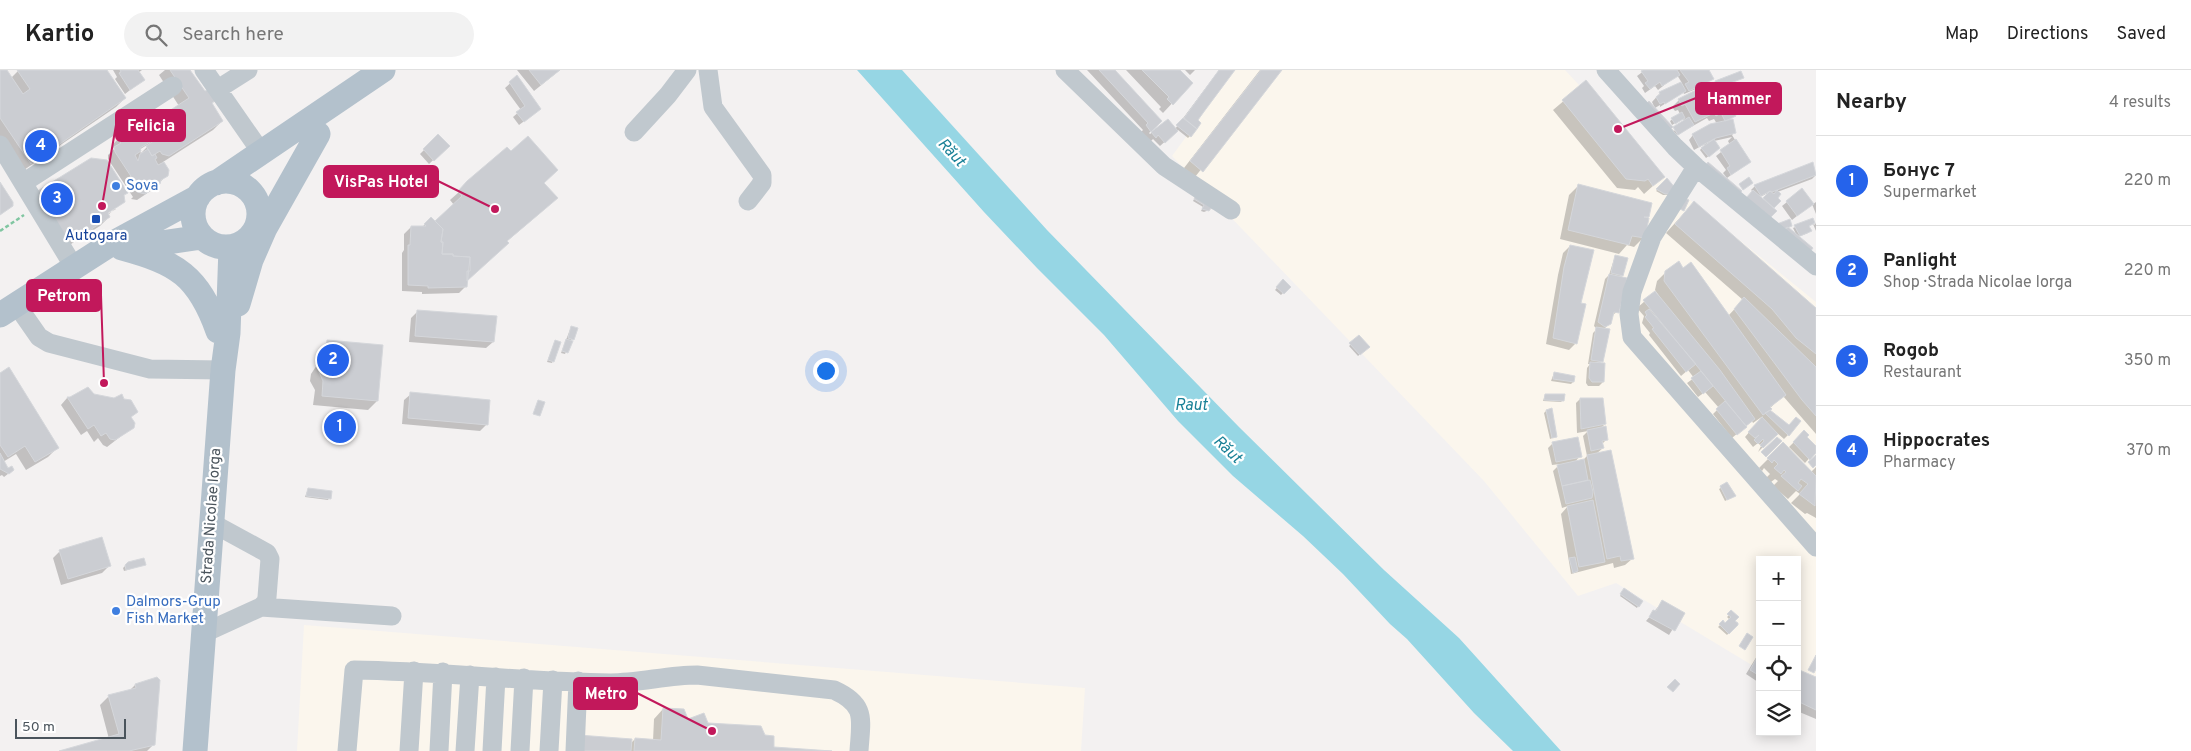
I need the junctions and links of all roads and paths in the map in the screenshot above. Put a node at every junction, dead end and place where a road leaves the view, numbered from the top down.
1 (204, 70) edge
2 (248, 70) edge
3 (383, 70) edge
4 (708, 70) edge
5 (1065, 70) edge
6 (1606, 70) edge
7 (684, 71) edge
8 (173, 86) dead end
9 (361, 86) junction
10 (218, 89) junction
11 (634, 132) dead end
12 (318, 134) junction
13 (0, 145) edge
14 (261, 152) junction
15 (1696, 167) junction
16 (23, 183) junction
17 (207, 190) junction
18 (748, 201) dead end
19 (37, 206) junction
20 (1231, 210) dead end
21 (259, 216) junction
22 (0, 231) edge
23 (217, 243) junction
24 (114, 248) junction
25 (1816, 266) edge
26 (74, 267) junction
27 (8, 310) edge
28 (223, 332) junction
29 (223, 370) junction
30 (212, 522) junction
31 (1816, 546) edge
32 (261, 607) junction
33 (392, 616) dead end
34 (204, 633) junction
35 (414, 670) junction
36 (443, 672) junction
37 (470, 675) junction
38 (496, 677) junction
39 (524, 678) junction
40 (553, 680) junction
41 (578, 681) junction
42 (195, 751) edge
43 (348, 751) edge
44 (409, 751) edge
45 (438, 751) edge
46 (466, 751) edge
47 (492, 751) edge
48 (520, 751) edge
49 (549, 751) edge
50 (574, 751) edge
51 (859, 751) edge

1 - 10 street
2 - 10 street
3 - 9 main road
4 - 18 street
5 - 20 street
6 - 15 street
7 - 11 street
8 - 16 street
9 - 12 main road
9 - 14 main road
10 - 14 street
12 - 21 main road
12 - 28 main road
13 - 16 street
14 - 17 main road
15 - 25 street
15 - 31 street
16 - 19 street
17 - 21 main road
17 - 23 main road
17 - 24 main road
19 - 22 path
19 - 26 street
21 - 23 main road
23 - 24 main road
23 - 28 main road, Strada Nicolae Iorga
24 - 26 main road
24 - 28 main road
26 - 27 main road
27 - 29 street
28 - 29 main road, Strada Nicolae Iorga
29 - 30 main road, Strada Nicolae Iorga
30 - 32 street
30 - 34 main road, Strada Nicolae Iorga
32 - 33 street
32 - 34 street
34 - 42 main road, Strada Nicolae Iorga
35 - 36 street
35 - 43 street
35 - 44 street
36 - 37 street
36 - 45 street
37 - 38 street
37 - 46 street
38 - 39 street
38 - 47 street
39 - 40 street
39 - 48 street
40 - 41 street
40 - 49 street
41 - 50 street
41 - 51 street

